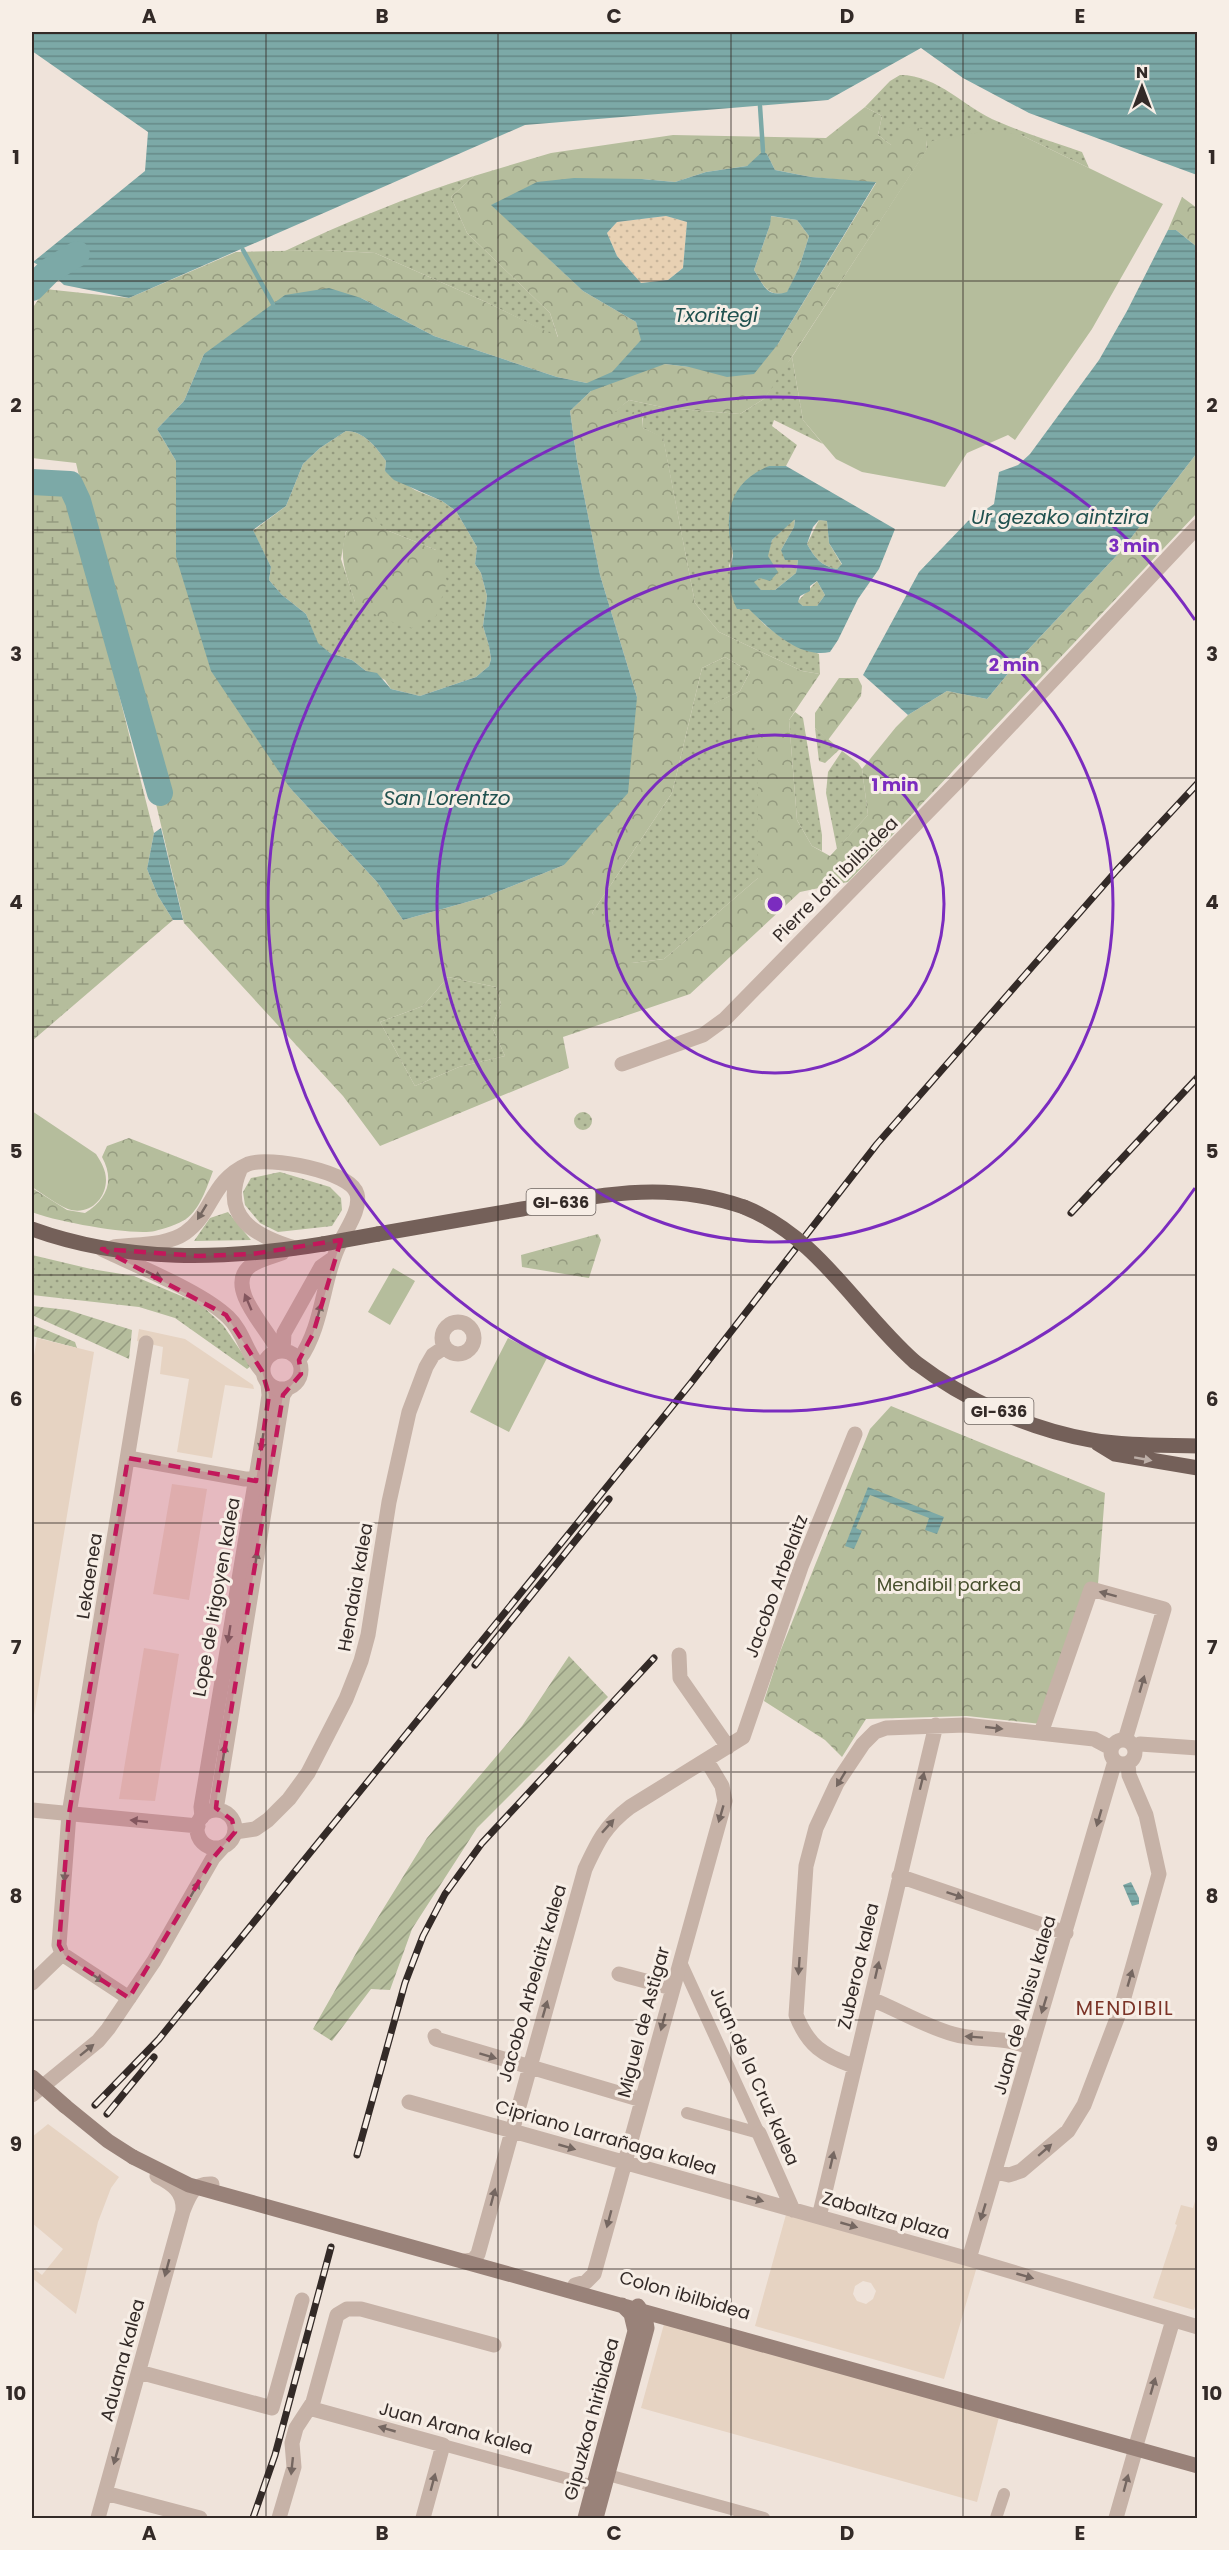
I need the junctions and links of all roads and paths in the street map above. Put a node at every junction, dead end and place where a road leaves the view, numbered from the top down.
1 (1197, 526) edge
2 (622, 1064) dead end
3 (240, 1170) junction
4 (32, 1229) edge
5 (295, 1248) junction
6 (102, 1249) junction
7 (331, 1260) junction
8 (146, 1343) dead end
9 (445, 1347) dead end
10 (280, 1351) junction
11 (299, 1360) junction
12 (265, 1377) junction
13 (287, 1389) junction
14 (855, 1434) dead end
15 (1092, 1440) junction
16 (1197, 1446) edge
17 (128, 1458) junction
18 (1197, 1468) edge
19 (256, 1479) junction
20 (679, 1655) dead end
21 (936, 1725) junction
22 (1041, 1733) junction
23 (1130, 1744) junction
24 (728, 1747) junction
25 (1197, 1748) edge
26 (1118, 1758) junction
27 (707, 1761) junction
28 (32, 1810) edge
29 (69, 1814) junction
30 (205, 1818) junction
31 (235, 1832) junction
32 (223, 1847) junction
33 (899, 1876) junction
34 (1066, 1933) junction
35 (62, 1954) junction
36 (680, 1960) junction
37 (620, 1974) dead end
38 (32, 1983) edge
39 (672, 1988) junction
40 (129, 1998) junction
41 (871, 1999) junction
42 (435, 2036) dead end
43 (1031, 2048) junction
44 (853, 2066) junction
45 (528, 2068) junction
46 (34, 2090) edge
47 (642, 2100) junction
48 (409, 2102) dead end
49 (687, 2113) dead end
50 (511, 2131) junction
51 (759, 2133) junction
52 (133, 2157) junction
53 (624, 2163) junction
54 (162, 2169) junction
55 (996, 2172) junction
56 (212, 2184) junction
57 (193, 2186) junction
58 (793, 2210) junction
59 (183, 2211) junction
60 (819, 2217) junction
61 (471, 2259) junction
62 (969, 2259) junction
63 (574, 2285) junction
64 (302, 2300) dead end
65 (622, 2301) junction
66 (642, 2310) junction
67 (674, 2319) junction
68 (1173, 2320) junction
69 (1197, 2327) edge
70 (494, 2345) dead end
71 (642, 2350) junction
72 (139, 2372) junction
73 (306, 2411) junction
74 (443, 2445) junction
75 (1136, 2445) junction
76 (1197, 2459) edge
77 (1197, 2466) edge
78 (608, 2475) junction
79 (594, 2486) junction
80 (105, 2493) junction
81 (1004, 2494) dead end
82 (98, 2518) edge
83 (200, 2518) edge
84 (279, 2518) edge
85 (423, 2518) edge
86 (585, 2518) edge
87 (596, 2518) edge
88 (764, 2518) edge
89 (996, 2518) edge
90 (1116, 2518) edge

1 - 2 street, Pierre Loti ibilbidea
3 - 5 street
3 -> 6 street
3 - 7 street
4 - 6 main road, GI-636
5 - 6 main road, GI-636
10 -> 5 street
5 - 15 main road, GI-636, bridge
6 -> 12 street
7 - 10 street
11 -> 7 street
8 - 17 street, Lekaenea
9 - 31 street, Hendaia kalea
10 - 11 street
10 - 12 street
11 - 13 street
12 - 13 street
12 -> 19 street, Lope de Irigoyen kalea
30 -> 13 street, Lope de Irigoyen kalea
14 - 24 street, Jacobo Arbelaitz
15 - 16 main road, GI-636
15 -> 18 main road
17 - 19 street
17 - 29 street, Lekaenea
19 -> 30 street, Lope de Irigoyen kalea
20 - 24 street
21 -> 22 street
33 -> 21 street, Zuberoa kalea
21 -> 44 street
23 -> 22 street
22 - 26 street
23 - 25 street
23 - 26 street
23 - 26 street, Juan de Albisu kalea
24 - 27 street, Jacobo Arbelaitz
26 -> 34 street, Juan de Albisu kalea
55 -> 26 street
27 -> 36 street, Miguel de Astigar
45 -> 27 street, Jacobo Arbelaitz kalea
28 - 29 street
30 -> 29 street
29 -> 35 street, Lekaenea
30 - 31 street
30 - 32 street
31 - 32 street
40 -> 32 street
33 -> 34 street
41 -> 33 street, Zuberoa kalea
34 -> 43 street, Juan de Albisu kalea
35 - 38 street
35 -> 40 street
36 - 39 street, Miguel de Astigar
36 - 51 street, Juan de la Cruz kalea
37 - 39 street
39 -> 47 street, Miguel de Astigar
46 -> 40 street
43 -> 41 street
41 - 44 street, Zuberoa kalea
42 -> 45 street
43 - 55 street, Juan de Albisu kalea
60 -> 44 street, Zuberoa kalea
45 - 47 street
45 - 50 street, Jacobo Arbelaitz kalea
46 - 52 main road, bridge
47 - 53 street, Miguel de Astigar
48 - 50 street, Cipriano Larrañaga kalea
49 - 51 street
50 -> 53 street, Cipriano Larrañaga kalea
61 -> 50 street, Jacobo Arbelaitz kalea
51 - 58 street, Juan de la Cruz kalea
52 - 54 main road
52 - 59 street
53 -> 58 street, Cipriano Larrañaga kalea
53 -> 63 street, Miguel de Astigar
54 - 56 main road, Colon ibilbidea
54 - 57 main road, Colon ibilbidea
55 -> 62 street, Juan de Albisu kalea
56 - 57 street
56 - 61 main road, Colon ibilbidea
57 - 59 street, Aduana kalea
57 - 61 main road, Colon ibilbidea
58 - 60 street, Zabaltza plaza
59 -> 72 street, Aduana kalea
60 -> 62 street, Zabaltza plaza
61 - 63 main road, Colon ibilbidea
61 - 65 main road, Colon ibilbidea
62 -> 68 street, Zabaltza plaza
63 - 65 main road, Colon ibilbidea
64 - 72 street
65 - 66 main road, Colon ibilbidea
65 - 75 main road, Colon ibilbidea
65 - 79 main road, Gipuzkoa hiribidea
66 - 67 main road, Colon ibilbidea
66 - 71 main road, Gipuzkoa hiribidea
67 - 71 main road, Gipuzkoa hiribidea
67 - 75 main road, Colon ibilbidea
68 - 69 street, Zabaltza plaza
75 -> 68 street
70 - 73 street
71 - 78 main road, Gipuzkoa hiribidea
72 -> 80 street, Aduana kalea
74 -> 73 street, Juan Arana kalea
73 -> 84 street
74 - 79 street, Juan Arana kalea
85 -> 74 street
75 - 76 main road, Colon ibilbidea
75 - 77 main road, Colon ibilbidea
90 -> 75 street
78 - 87 main road, Gipuzkoa hiribidea
78 - 88 street
79 - 86 main road, Gipuzkoa hiribidea
80 - 82 street, Aduana kalea
80 - 83 street
81 - 89 street

